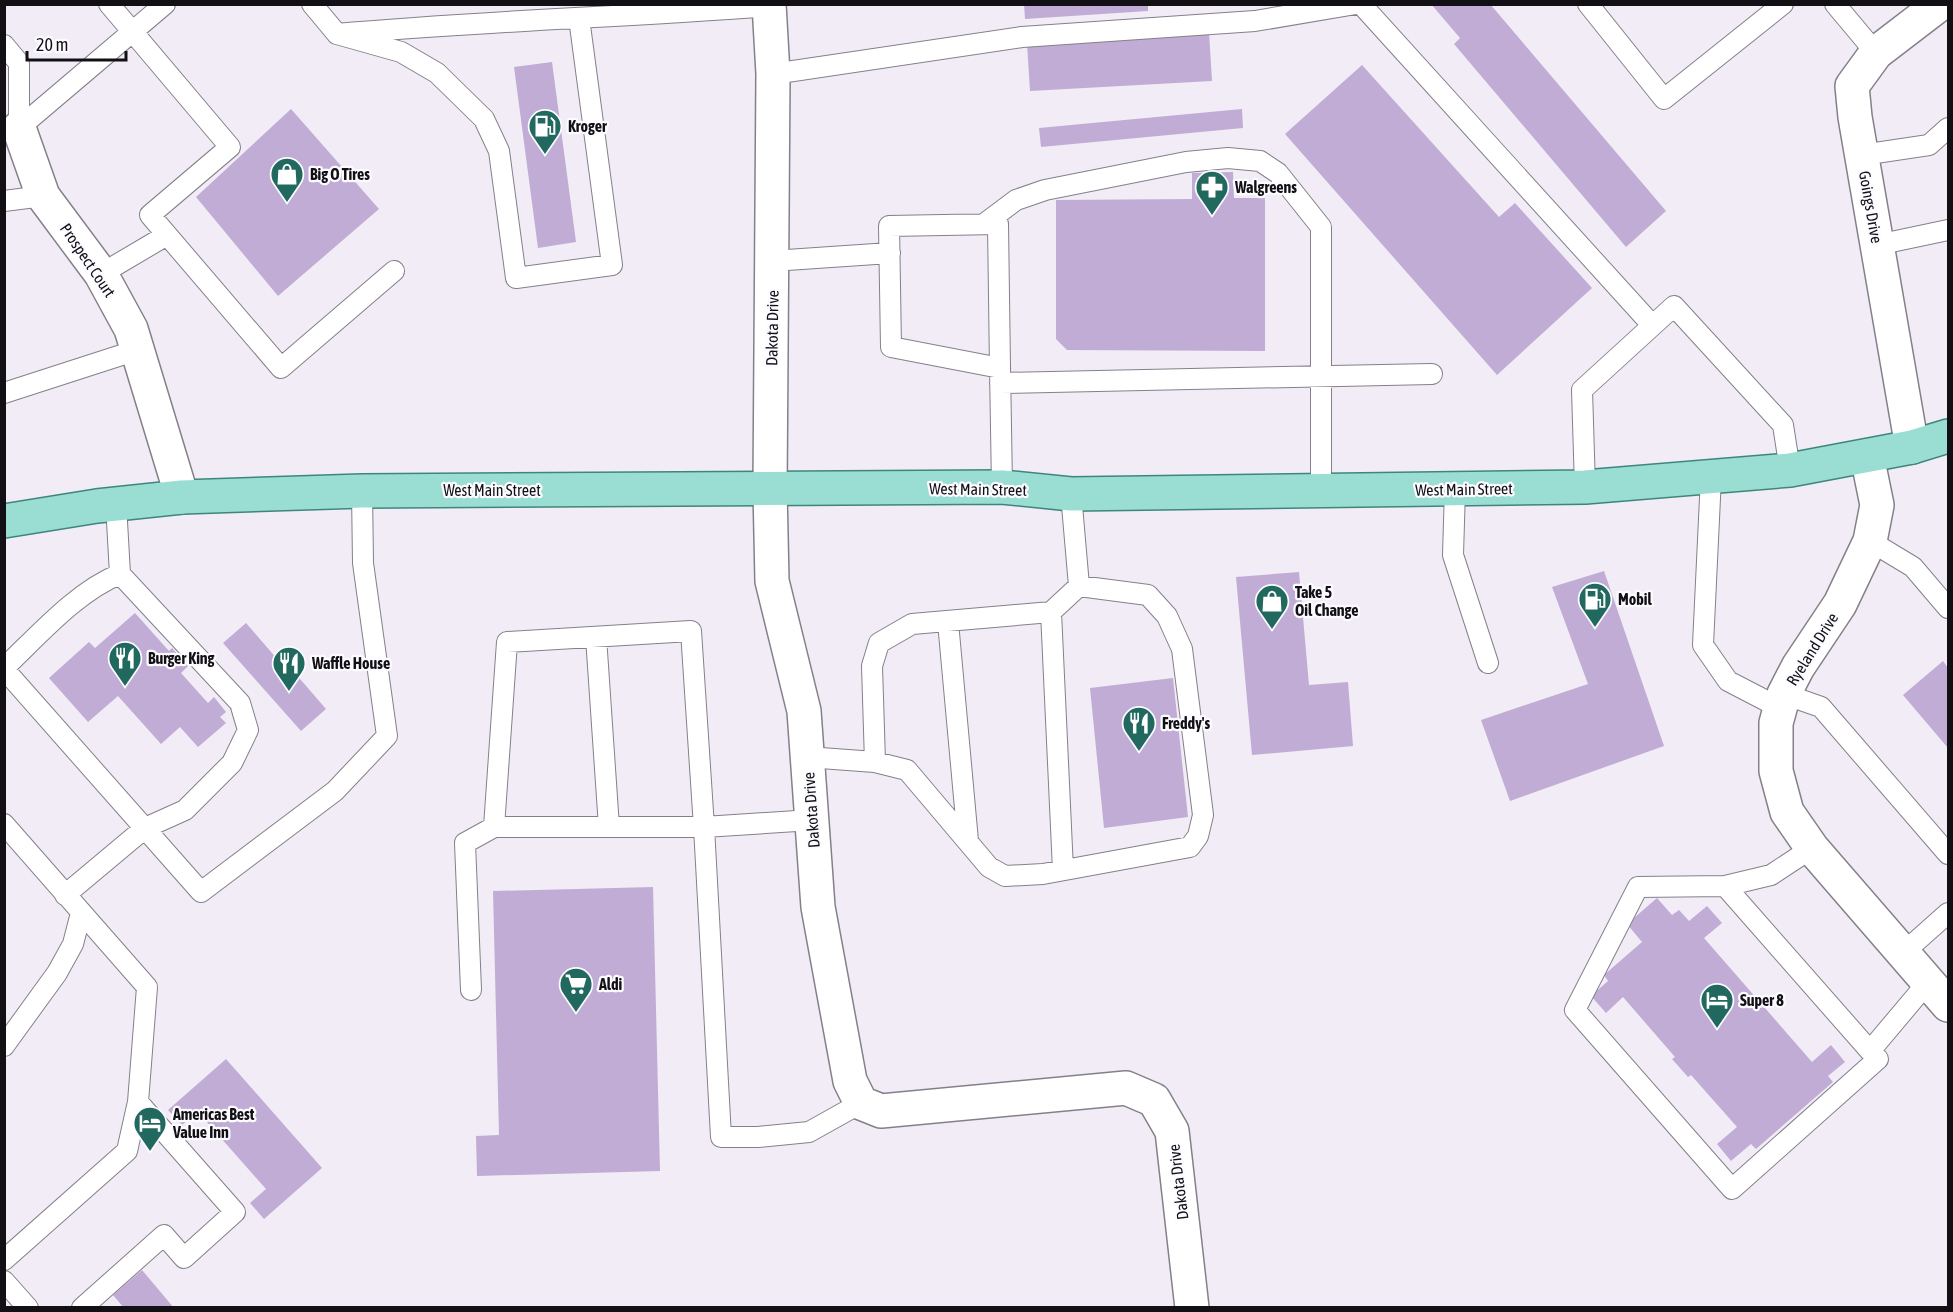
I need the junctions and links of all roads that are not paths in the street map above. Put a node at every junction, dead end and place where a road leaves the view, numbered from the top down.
1 (109, 4) edge
2 (165, 4) edge
3 (312, 4) edge
4 (1358, 4) edge
5 (1588, 4) edge
6 (1783, 4) edge
7 (1835, 4) edge
8 (1940, 4) edge
9 (769, 5) edge
10 (659, 9) edge
11 (579, 18) junction
12 (132, 33) junction
13 (337, 34) junction
14 (4, 45) edge
15 (1875, 53) junction
16 (773, 74) junction
17 (12, 128) edge
18 (1948, 128) edge
19 (1862, 155) junction
20 (43, 196) junction
21 (4, 201) edge
22 (984, 224) junction
23 (1948, 230) edge
24 (167, 235) junction
25 (1877, 245) junction
26 (890, 253) junction
27 (772, 261) junction
28 (394, 271) dead end
29 (101, 274) junction
30 (1652, 325) junction
31 (137, 350) junction
32 (1432, 374) dead end
33 (1000, 375) junction
34 (1321, 376) junction
35 (4, 393) edge
36 (1948, 436) edge
37 (1912, 447) junction
38 (1867, 456) junction
39 (1790, 470) junction
40 (1711, 477) junction
41 (1002, 487) junction
42 (1585, 487) junction
43 (770, 489) junction
44 (1455, 489) junction
45 (1321, 490) junction
46 (362, 491) junction
47 (1071, 494) junction
48 (182, 497) junction
49 (116, 504) junction
50 (4, 521) edge
51 (1870, 541) junction
52 (120, 574) junction
53 (1079, 586) junction
54 (1948, 608) edge
55 (1051, 612) junction
56 (948, 622) junction
57 (596, 637) junction
58 (1488, 663) dead end
59 (4, 669) edge
60 (1782, 701) junction
61 (807, 757) junction
62 (875, 762) junction
63 (812, 820) junction
64 (4, 824) edge
65 (494, 827) junction
66 (609, 827) junction
67 (704, 827) junction
68 (145, 828) junction
69 (968, 841) junction
70 (1812, 848) junction
71 (1948, 854) edge
72 (1064, 870) junction
73 (1725, 886) junction
74 (65, 895) junction
75 (81, 913) junction
76 (1948, 913) edge
77 (1903, 953) junction
78 (471, 990) dead end
79 (1938, 993) edge
80 (4, 1046) edge
81 (1870, 1051) junction
82 (138, 1102) junction
83 (861, 1103) junction
84 (4, 1260) edge
85 (4, 1281) edge
86 (28, 1308) edge
87 (82, 1308) edge
88 (1192, 1308) edge

1 - 12 lane
2 - 12 lane
3 - 13 lane
4 - 16 lane
4 - 30 lane
5 - 6 lane
7 - 15 lane
8 - 15 street, Goings Drive
9 - 10 lane
9 - 16 street, Dakota Drive
10 - 11 lane
11 - 13 lane
11 - 13 lane
12 - 17 lane
12 - 24 lane
14 - 17 lane
15 - 19 street, Goings Drive
16 - 27 street, Dakota Drive
17 - 20 street, Prospect Court
18 - 19 lane
19 - 25 street, Goings Drive
20 - 21 lane
20 - 29 street, Prospect Court
22 - 26 lane
22 - 33 lane
22 - 34 lane
23 - 25 lane
24 - 28 lane
24 - 29 lane
25 - 37 street, Goings Drive
26 - 27 lane
26 - 33 lane
27 - 43 street, Dakota Drive
29 - 31 street, Prospect Court
30 - 39 lane
30 - 42 lane
31 - 35 lane
31 - 48 street, Prospect Court
32 - 34 lane
33 - 34 lane
33 - 41 lane
34 - 45 lane
36 - 37 main road, West Main Street
37 - 38 main road, West Main Street
38 - 39 main road, West Main Street
38 - 51 street, Ryeland Drive
39 - 40 main road, West Main Street
40 - 42 main road, West Main Street
40 - 60 lane
41 - 43 main road, West Main Street
41 - 47 main road, West Main Street
42 - 44 main road, West Main Street
43 - 46 main road, West Main Street
43 - 61 street, Dakota Drive
44 - 45 main road, West Main Street
44 - 58 lane
45 - 47 main road, West Main Street
46 - 48 main road, West Main Street
46 - 68 lane
47 - 53 lane
48 - 49 main road, West Main Street
49 - 50 main road, West Main Street
49 - 52 lane
51 - 54 lane
51 - 60 street, Ryeland Drive
52 - 59 lane
52 - 68 lane
53 - 55 lane
53 - 72 lane
55 - 56 lane
55 - 72 lane
56 - 62 lane
56 - 69 lane
57 - 65 lane
57 - 66 lane
57 - 67 lane
59 - 68 lane
60 - 70 street, Ryeland Drive
60 - 71 lane
61 - 62 lane
61 - 63 street, Dakota Drive
62 - 69 lane
63 - 67 lane
63 - 83 street, Dakota Drive
64 - 74 lane
65 - 66 lane
65 - 78 lane
66 - 67 lane
67 - 83 lane
68 - 74 lane
69 - 72 lane
70 - 73 lane
70 - 77 street, Ryeland Drive
73 - 81 lane
73 - 81 lane
74 - 75 lane
75 - 80 lane
75 - 82 lane
76 - 77 lane
77 - 79 street, Ryeland Drive
79 - 81 lane
82 - 84 lane
82 - 87 lane
83 - 88 street, Dakota Drive
85 - 86 lane

